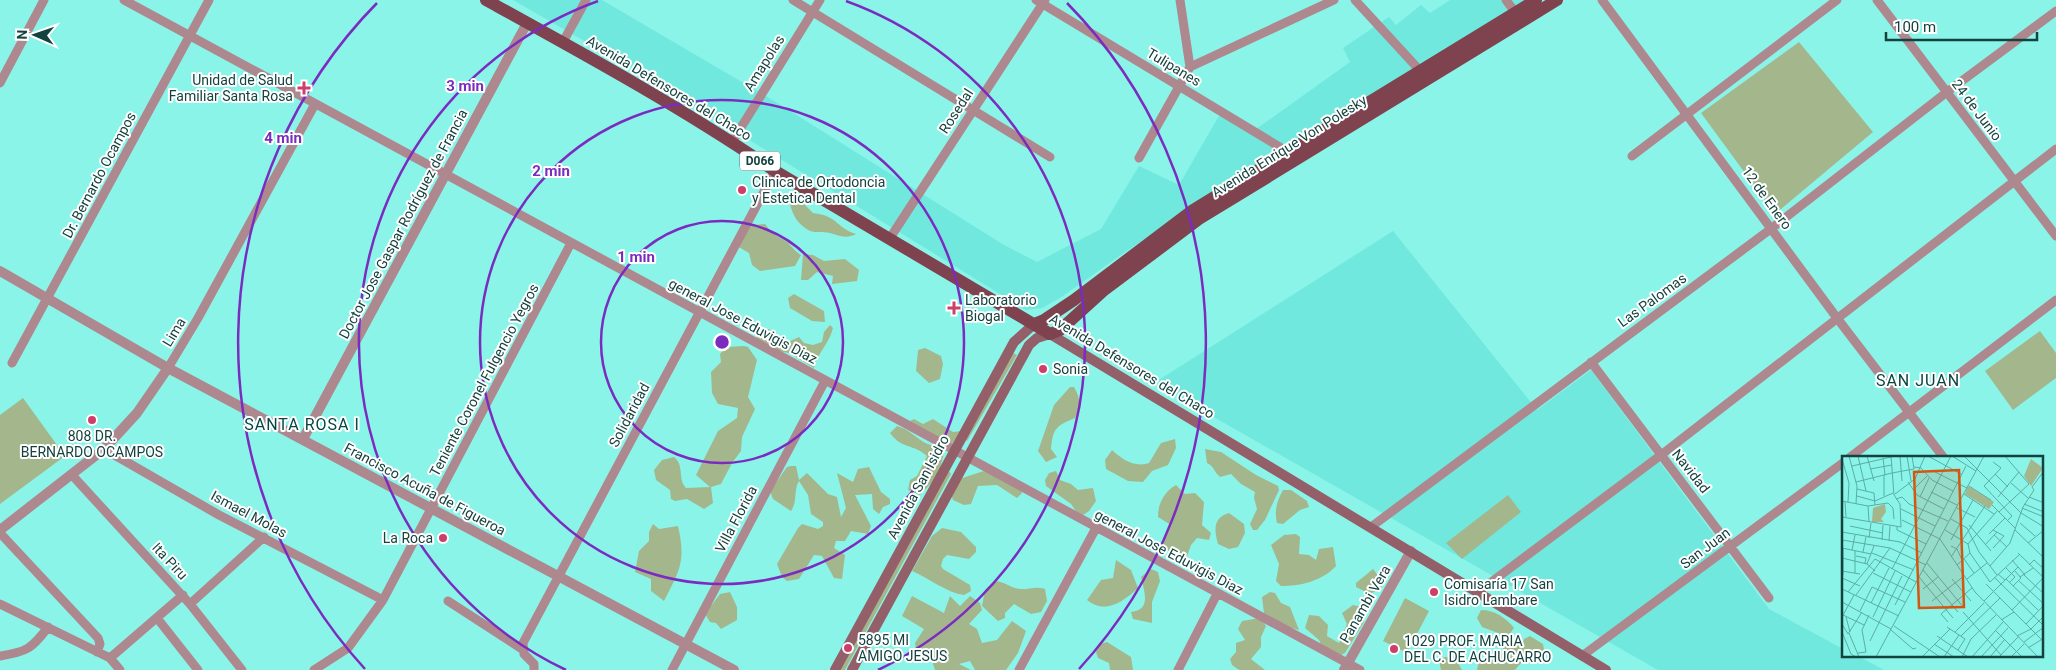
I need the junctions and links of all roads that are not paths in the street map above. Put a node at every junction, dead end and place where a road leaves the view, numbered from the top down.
1 (44, 0) edge
2 (124, 0) edge
3 (210, 0) edge
4 (486, 0) edge
5 (586, 0) edge
6 (794, 0) edge
7 (820, 0) edge
8 (1180, 0) edge
9 (1334, 0) edge
10 (1355, 0) edge
11 (1506, 0) edge
12 (1536, 0) edge
13 (1556, 0) edge
14 (1602, 0) edge
15 (1838, 0) edge
16 (1877, 0) edge
17 (1042, 1) edge
18 (2056, 11) edge
19 (812, 12) junction
20 (1519, 17) junction
21 (527, 23) junction
22 (190, 36) junction
23 (562, 42) junction
24 (1190, 67) junction
25 (1423, 75) junction
26 (0, 83) edge
27 (1178, 86) junction
28 (1946, 92) junction
29 (315, 104) junction
30 (972, 111) junction
31 (1687, 113) junction
32 (732, 142) junction
33 (2056, 150) edge
34 (1291, 156) junction
35 (1632, 156) dead end
36 (1050, 157) dead end
37 (1139, 158) dead end
38 (775, 171) junction
39 (446, 175) junction
40 (2014, 182) junction
41 (1772, 228) junction
42 (2056, 236) edge
43 (890, 238) junction
44 (571, 243) junction
45 (0, 271) edge
46 (48, 298) junction
47 (2056, 300) edge
48 (699, 313) junction
49 (1837, 318) junction
50 (1034, 324) junction
51 (1050, 334) junction
52 (1591, 362) junction
53 (12, 363) dead end
54 (168, 368) junction
55 (824, 381) junction
56 (1911, 412) junction
57 (304, 439) junction
58 (104, 449) junction
59 (953, 450) junction
60 (1660, 455) junction
61 (1852, 456) edge
62 (1943, 456) edge
63 (966, 458) junction
64 (1842, 463) edge
65 (72, 475) junction
66 (433, 508) junction
67 (1371, 527) junction
68 (1096, 528) junction
69 (0, 532) edge
70 (264, 537) junction
71 (1731, 546) junction
72 (1411, 551) junction
73 (558, 577) junction
74 (1478, 592) junction
75 (1218, 594) junction
76 (182, 595) junction
77 (1768, 598) dead end
78 (383, 600) junction
79 (448, 601) dead end
80 (0, 604) edge
81 (190, 604) junction
82 (157, 618) junction
83 (48, 627) junction
84 (685, 644) junction
85 (522, 649) junction
86 (97, 652) junction
87 (0, 656) edge
88 (1582, 656) junction
89 (110, 658) junction
90 (1346, 667) edge
91 (120, 670) edge
92 (198, 670) edge
93 (242, 670) edge
94 (314, 670) edge
95 (534, 670) edge
96 (672, 670) edge
97 (734, 670) edge
98 (835, 670) edge
99 (852, 670) edge
100 (1019, 670) edge
101 (1178, 670) edge
102 (1360, 670) edge
103 (1606, 670) edge

1 - 26 street
2 - 22 street, general Jose Eduvigis Diaz
3 - 22 street, Dr. Bernardo Ocampos
4 - 21 main road, Avenida Defensores del Chaco / D066
5 - 23 street
6 - 19 street
7 - 19 street, Amapolas
8 - 24 street
9 - 24 street
10 - 25 street
11 - 20 street
12 - 20 main road, Avenida Enrique Von Polesky
13 - 20 main road, Avenida Enrique Von Polesky
14 - 31 street, 12 de Enero
15 - 31 street
16 - 28 street, 24 de Junio
17 - 27 street, Tulipanes
17 - 30 street, Rosedal
18 - 28 street, Las Palomas
19 - 30 street
19 - 32 street, Amapolas
20 - 25 main road, Avenida Enrique Von Polesky
21 - 23 main road, Avenida Defensores del Chaco / D066
21 - 39 street, Doctor Jose Gaspar Rodríguez de Francia
22 - 29 street, general Jose Eduvigis Diaz
22 - 46 street, Dr. Bernardo Ocampos
23 - 32 main road, Avenida Defensores del Chaco / D066
24 - 27 street
25 - 34 main road, Avenida Enrique Von Polesky
27 - 34 street, Tulipanes
27 - 37 street
28 - 40 street, 24 de Junio
28 - 41 street, Las Palomas
29 - 39 street, general Jose Eduvigis Diaz
29 - 54 street, Lima
30 - 36 street
30 - 43 street, Rosedal
31 - 35 street
31 - 41 street, 12 de Enero
32 - 38 main road, Avenida Defensores del Chaco / D066
33 - 40 street
34 - 50 main road, Avenida Enrique Von Polesky
34 - 51 main road, Avenida Enrique Von Polesky
38 - 43 main road, Avenida Defensores del Chaco / D066
38 - 48 street, Solidaridad
39 - 44 street, general Jose Eduvigis Diaz
39 - 57 street, Doctor Jose Gaspar Rodríguez de Francia
40 - 42 street, 24 de Junio
40 - 49 street
41 - 49 street, 12 de Enero
41 - 52 street, Las Palomas
43 - 50 main road, Avenida Defensores del Chaco / D066
44 - 48 street, general Jose Eduvigis Diaz
44 - 66 street, Teniente Coronel Fulgencio Yegros
45 - 46 street, Francisco Acuña de Figueroa
46 - 53 street, Dr. Bernardo Ocampos
46 - 54 street, Francisco Acuña de Figueroa
47 - 56 street
48 - 55 street, general Jose Eduvigis Diaz
48 - 73 street, Solidaridad
49 - 56 street, 12 de Enero
49 - 60 street
50 - 51 main road, Avenida Defensores del Chaco / D066
50 - 59 main road, Avenida San Isidro
51 - 63 main road, Avenida San Isidro
51 - 67 main road, Avenida Defensores del Chaco / D066
52 - 60 street, Navidad
52 - 67 street, Las Palomas
54 - 57 street, Francisco Acuña de Figueroa
54 - 58 street, Lima
55 - 59 street, general Jose Eduvigis Diaz
55 - 84 street, Villa Florida
56 - 61 street
56 - 62 street, 12 de Enero
57 - 66 street, Francisco Acuña de Figueroa
58 - 65 street, Lima
58 - 70 street, Ismael Molas
59 - 63 street, general Jose Eduvigis Diaz
59 - 98 main road, Avenida San Isidro
60 - 71 street, Navidad
60 - 74 street
63 - 68 street, general Jose Eduvigis Diaz
63 - 99 main road, Avenida San Isidro
64 - 71 street, San Juan
65 - 69 street, Lima
65 - 76 street, Ita Piru
66 - 73 street, Francisco Acuña de Figueroa
66 - 78 street, Teniente Coronel Fulgencio Yegros
67 - 72 main road, Avenida Defensores del Chaco / D066
68 - 75 street, general Jose Eduvigis Diaz
68 - 100 street
69 - 86 street
70 - 78 street, Ismael Molas
70 - 81 street
71 - 77 street, Navidad
71 - 88 street, San Juan
72 - 74 main road, Avenida Defensores del Chaco / D066
72 - 90 street, Panambi Vera
73 - 84 street, Francisco Acuña de Figueroa
73 - 85 street, Solidaridad
74 - 88 main road, Avenida Defensores del Chaco / D066
75 - 90 street, general Jose Eduvigis Diaz
75 - 101 street
76 - 81 street, Ita Piru
76 - 82 street
78 - 94 street, Teniente Coronel Fulgencio Yegros
79 - 85 street
80 - 83 street
81 - 93 street, Ita Piru
82 - 89 street
82 - 92 street
83 - 86 street
83 - 87 street
84 - 96 street, Villa Florida
84 - 97 street, Francisco Acuña de Figueroa
85 - 95 street
86 - 89 street
88 - 103 main road, Avenida Defensores del Chaco / D066
89 - 91 street
90 - 102 street, general Jose Eduvigis Diaz

